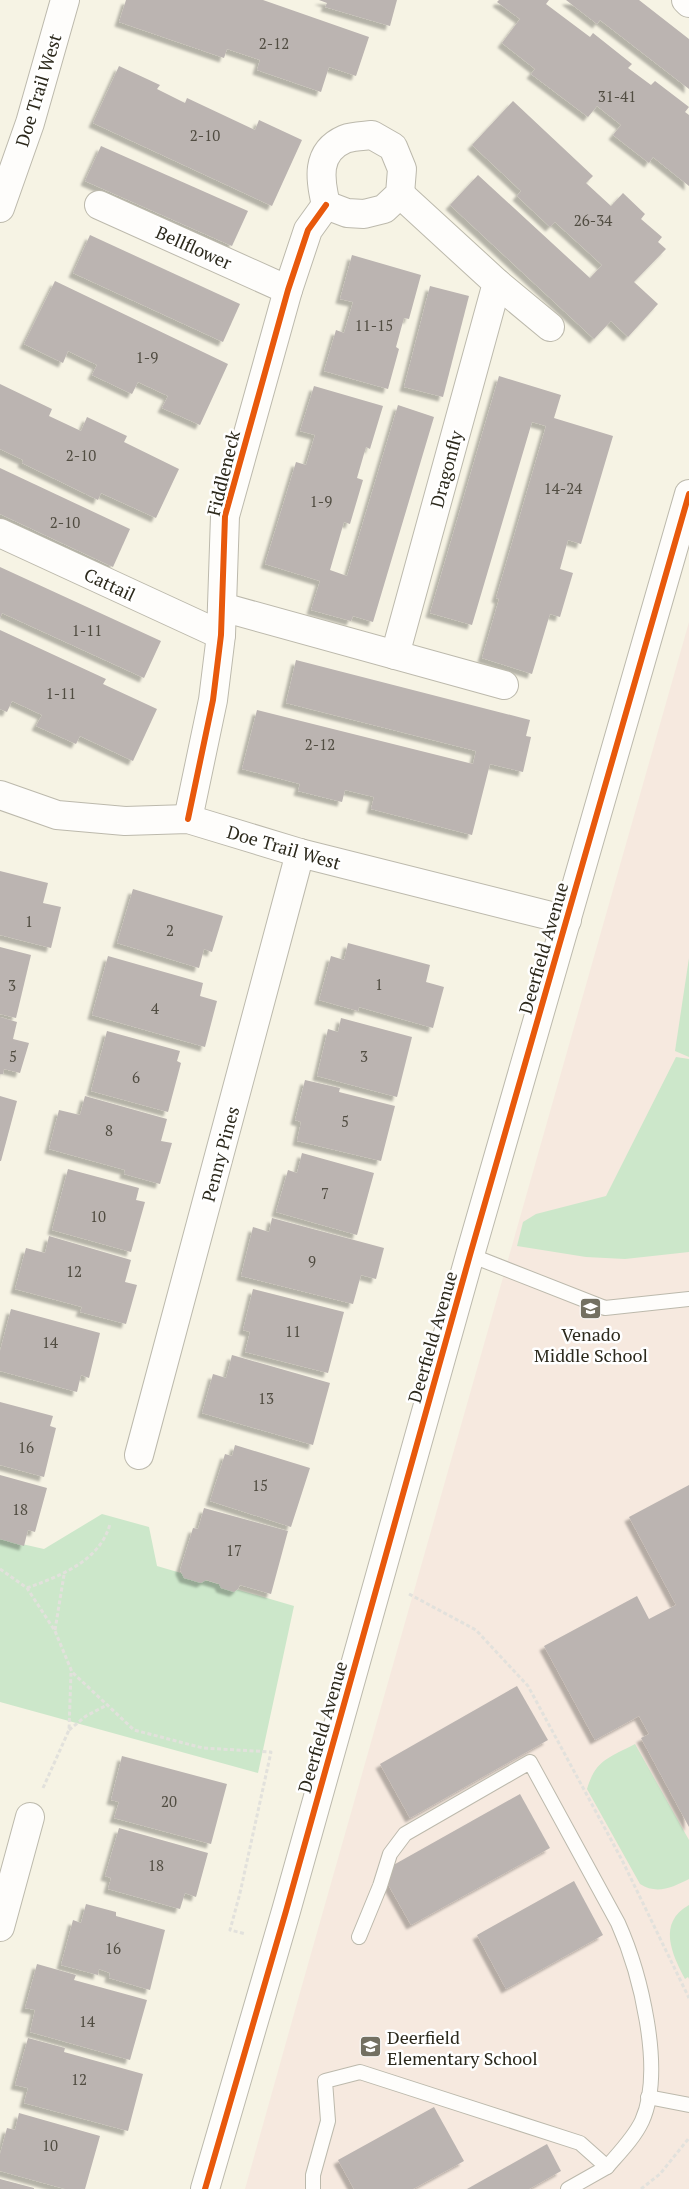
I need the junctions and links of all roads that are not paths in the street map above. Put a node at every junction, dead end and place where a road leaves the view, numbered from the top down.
1 (65, 0) edge
2 (686, 0) edge
3 (689, 3) edge
4 (400, 194) junction
5 (99, 205) dead end
6 (326, 205) junction
7 (0, 208) edge
8 (497, 283) junction
9 (288, 290) junction
10 (550, 327) dead end
11 (689, 494) edge
12 (0, 533) edge
13 (222, 606) junction
14 (221, 635) junction
15 (395, 655) junction
16 (504, 684) dead end
17 (0, 795) edge
18 (188, 820) junction
19 (300, 853) junction
20 (567, 920) junction
21 (470, 1255) junction
22 (689, 1299) edge
23 (139, 1455) dead end
24 (30, 1817) road end
25 (0, 1927) edge
26 (360, 1937) dead end
27 (648, 2097) junction
28 (689, 2105) edge
29 (607, 2168) junction
30 (205, 2189) edge
31 (313, 2189) edge
32 (568, 2189) edge

1 - 7 street, Doe Trail West
2 - 3 street
4 - 6 street
4 - 6 street
4 - 8 street
5 - 9 street, Bellflower
6 - 9 street, Fiddleneck
8 - 10 street
8 - 15 street, Dragonfly
9 - 13 street, Fiddleneck
11 - 20 street, Deerfield Avenue
12 - 14 street, Cattail
13 - 14 street, Fiddleneck
13 - 15 street
14 - 18 street, Fiddleneck
15 - 16 street
17 - 18 street, Doe Trail West
18 - 19 street, Doe Trail West
19 - 20 street, Doe Trail West
19 - 23 street, Penny Pines
20 - 21 street, Deerfield Avenue
21 - 22 lane
21 - 30 street, Deerfield Avenue
24 - 25 street
26 - 27 lane
27 - 28 lane
27 - 29 lane
29 - 31 lane
29 - 32 lane

